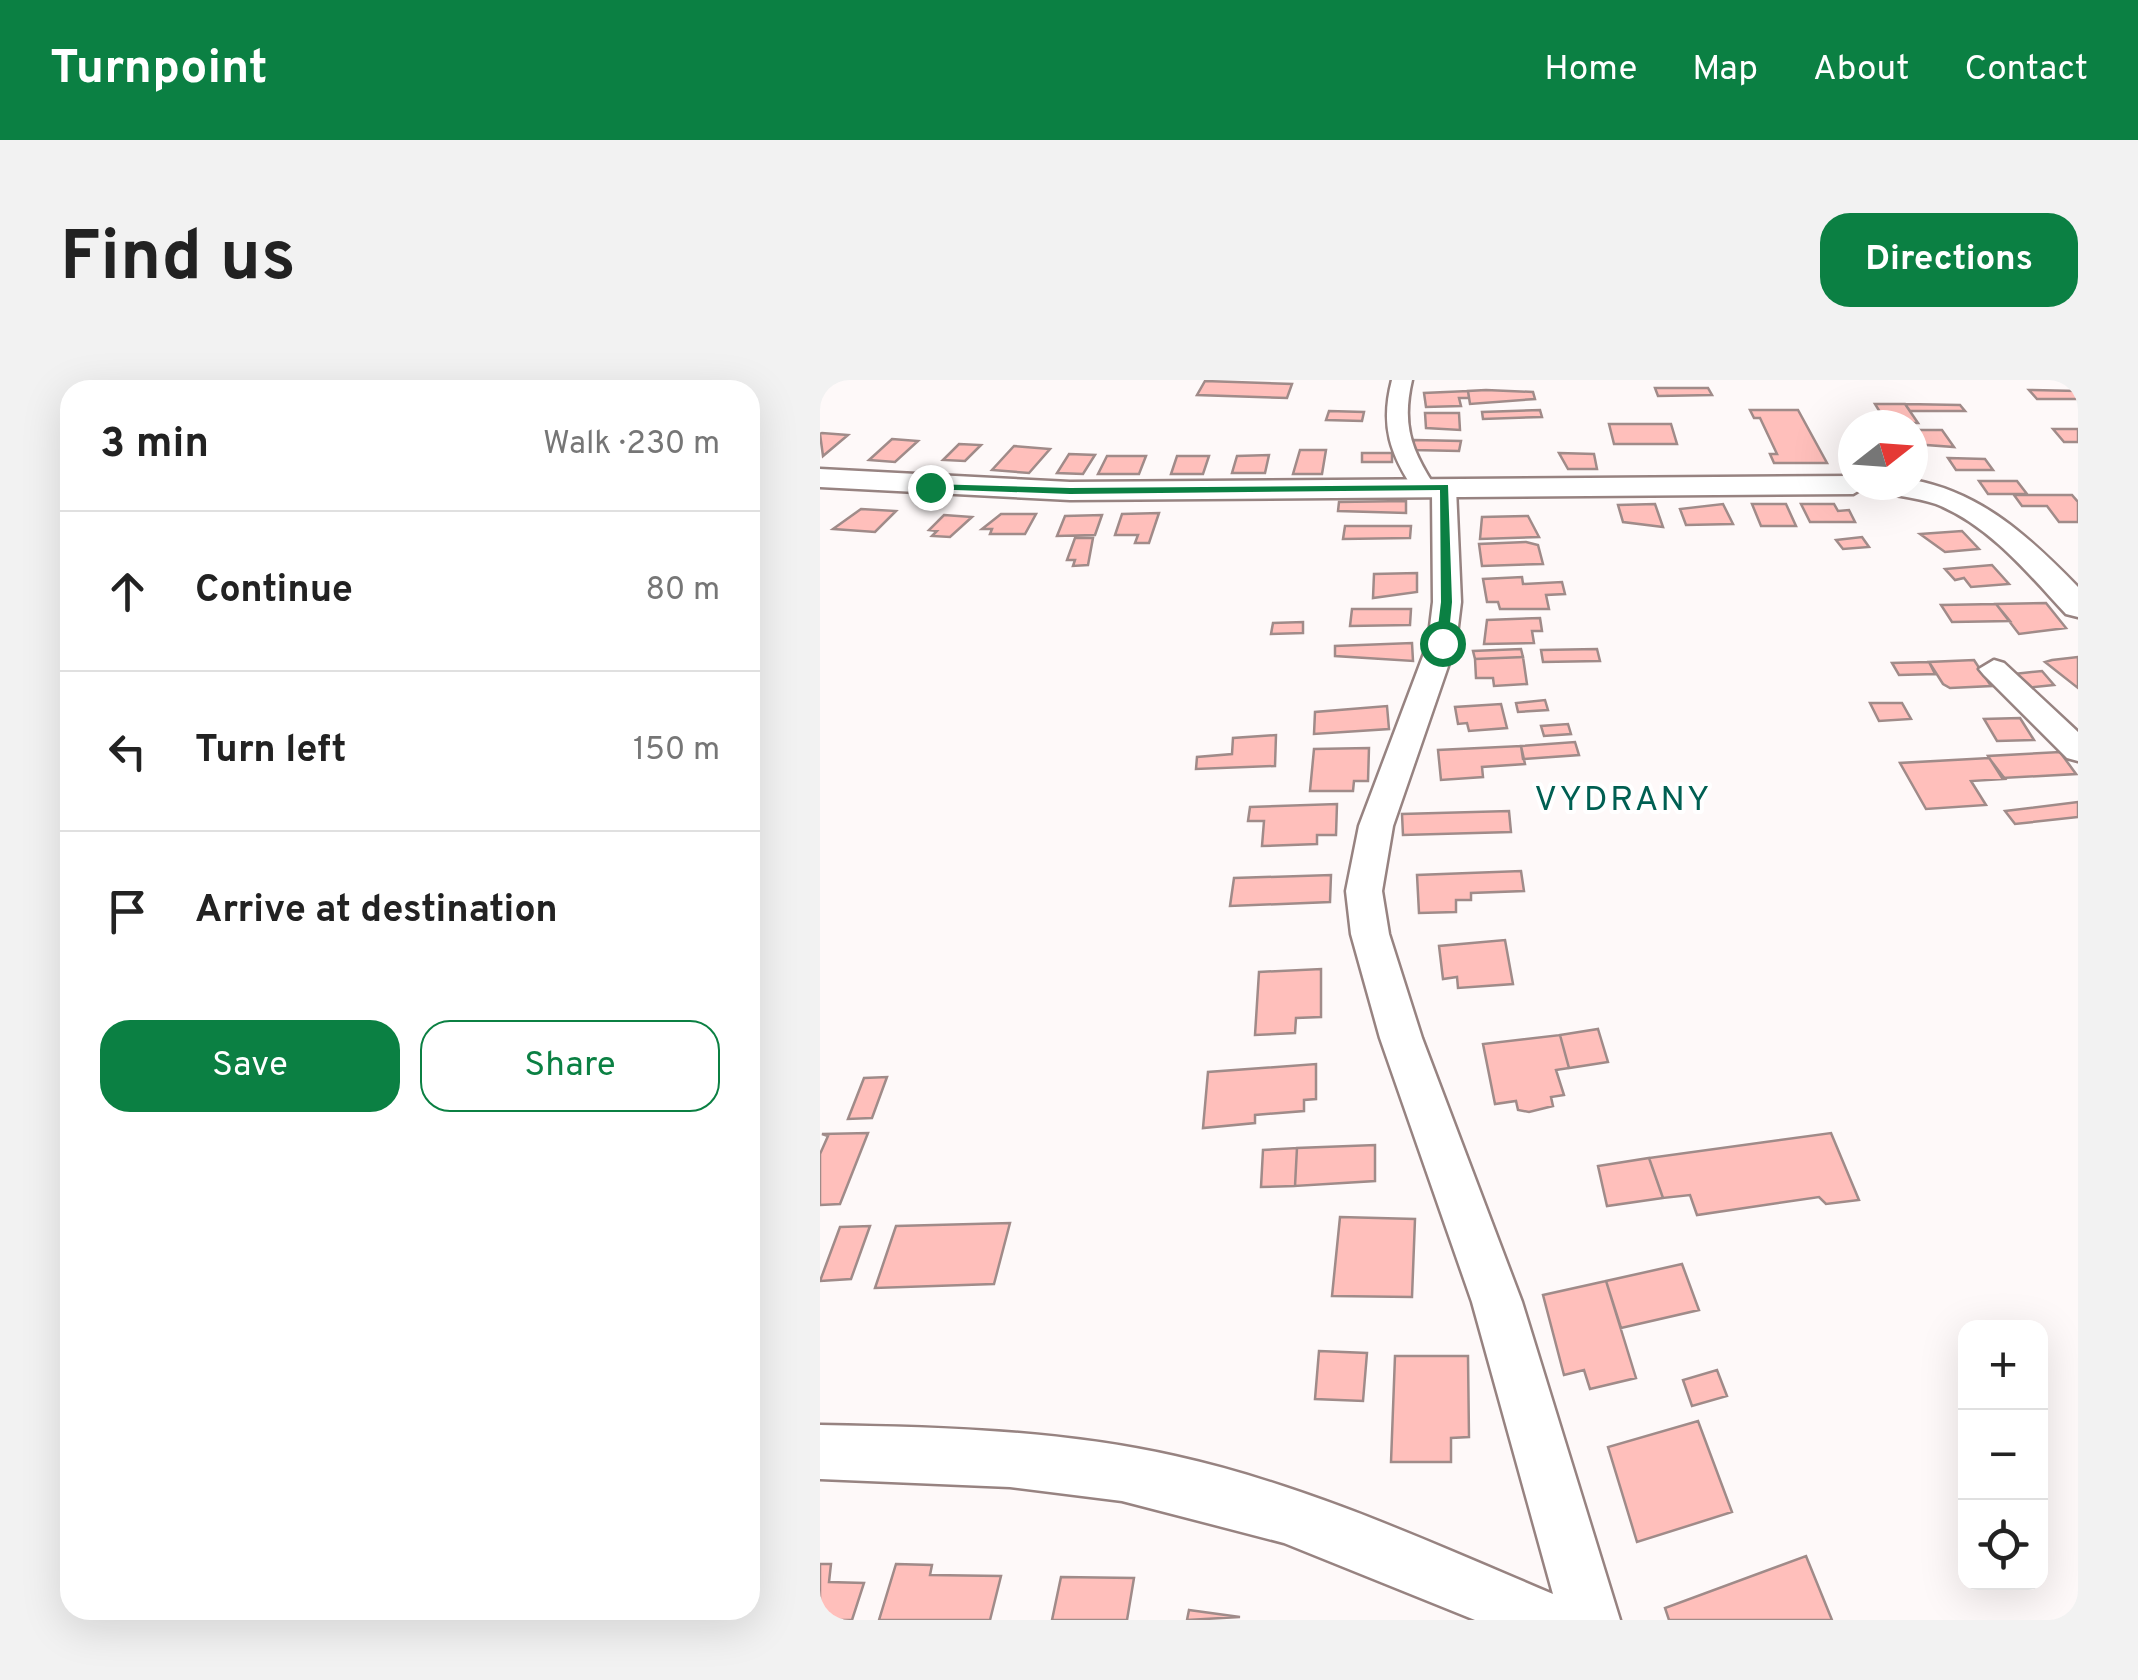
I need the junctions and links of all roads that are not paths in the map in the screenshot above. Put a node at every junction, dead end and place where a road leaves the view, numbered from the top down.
1 (1402, 380) edge
2 (820, 478) edge
3 (1838, 484) edge
4 (1434, 488) junction
5 (1928, 493) edge
6 (2078, 607) edge
7 (1994, 670) dead end
8 (2078, 750) edge
9 (820, 1452) edge
10 (1544, 1620) edge
11 (1590, 1620) edge

1 - 4 street
2 - 4 street
3 - 4 street
4 - 11 street
5 - 6 street
7 - 8 street
9 - 10 street

